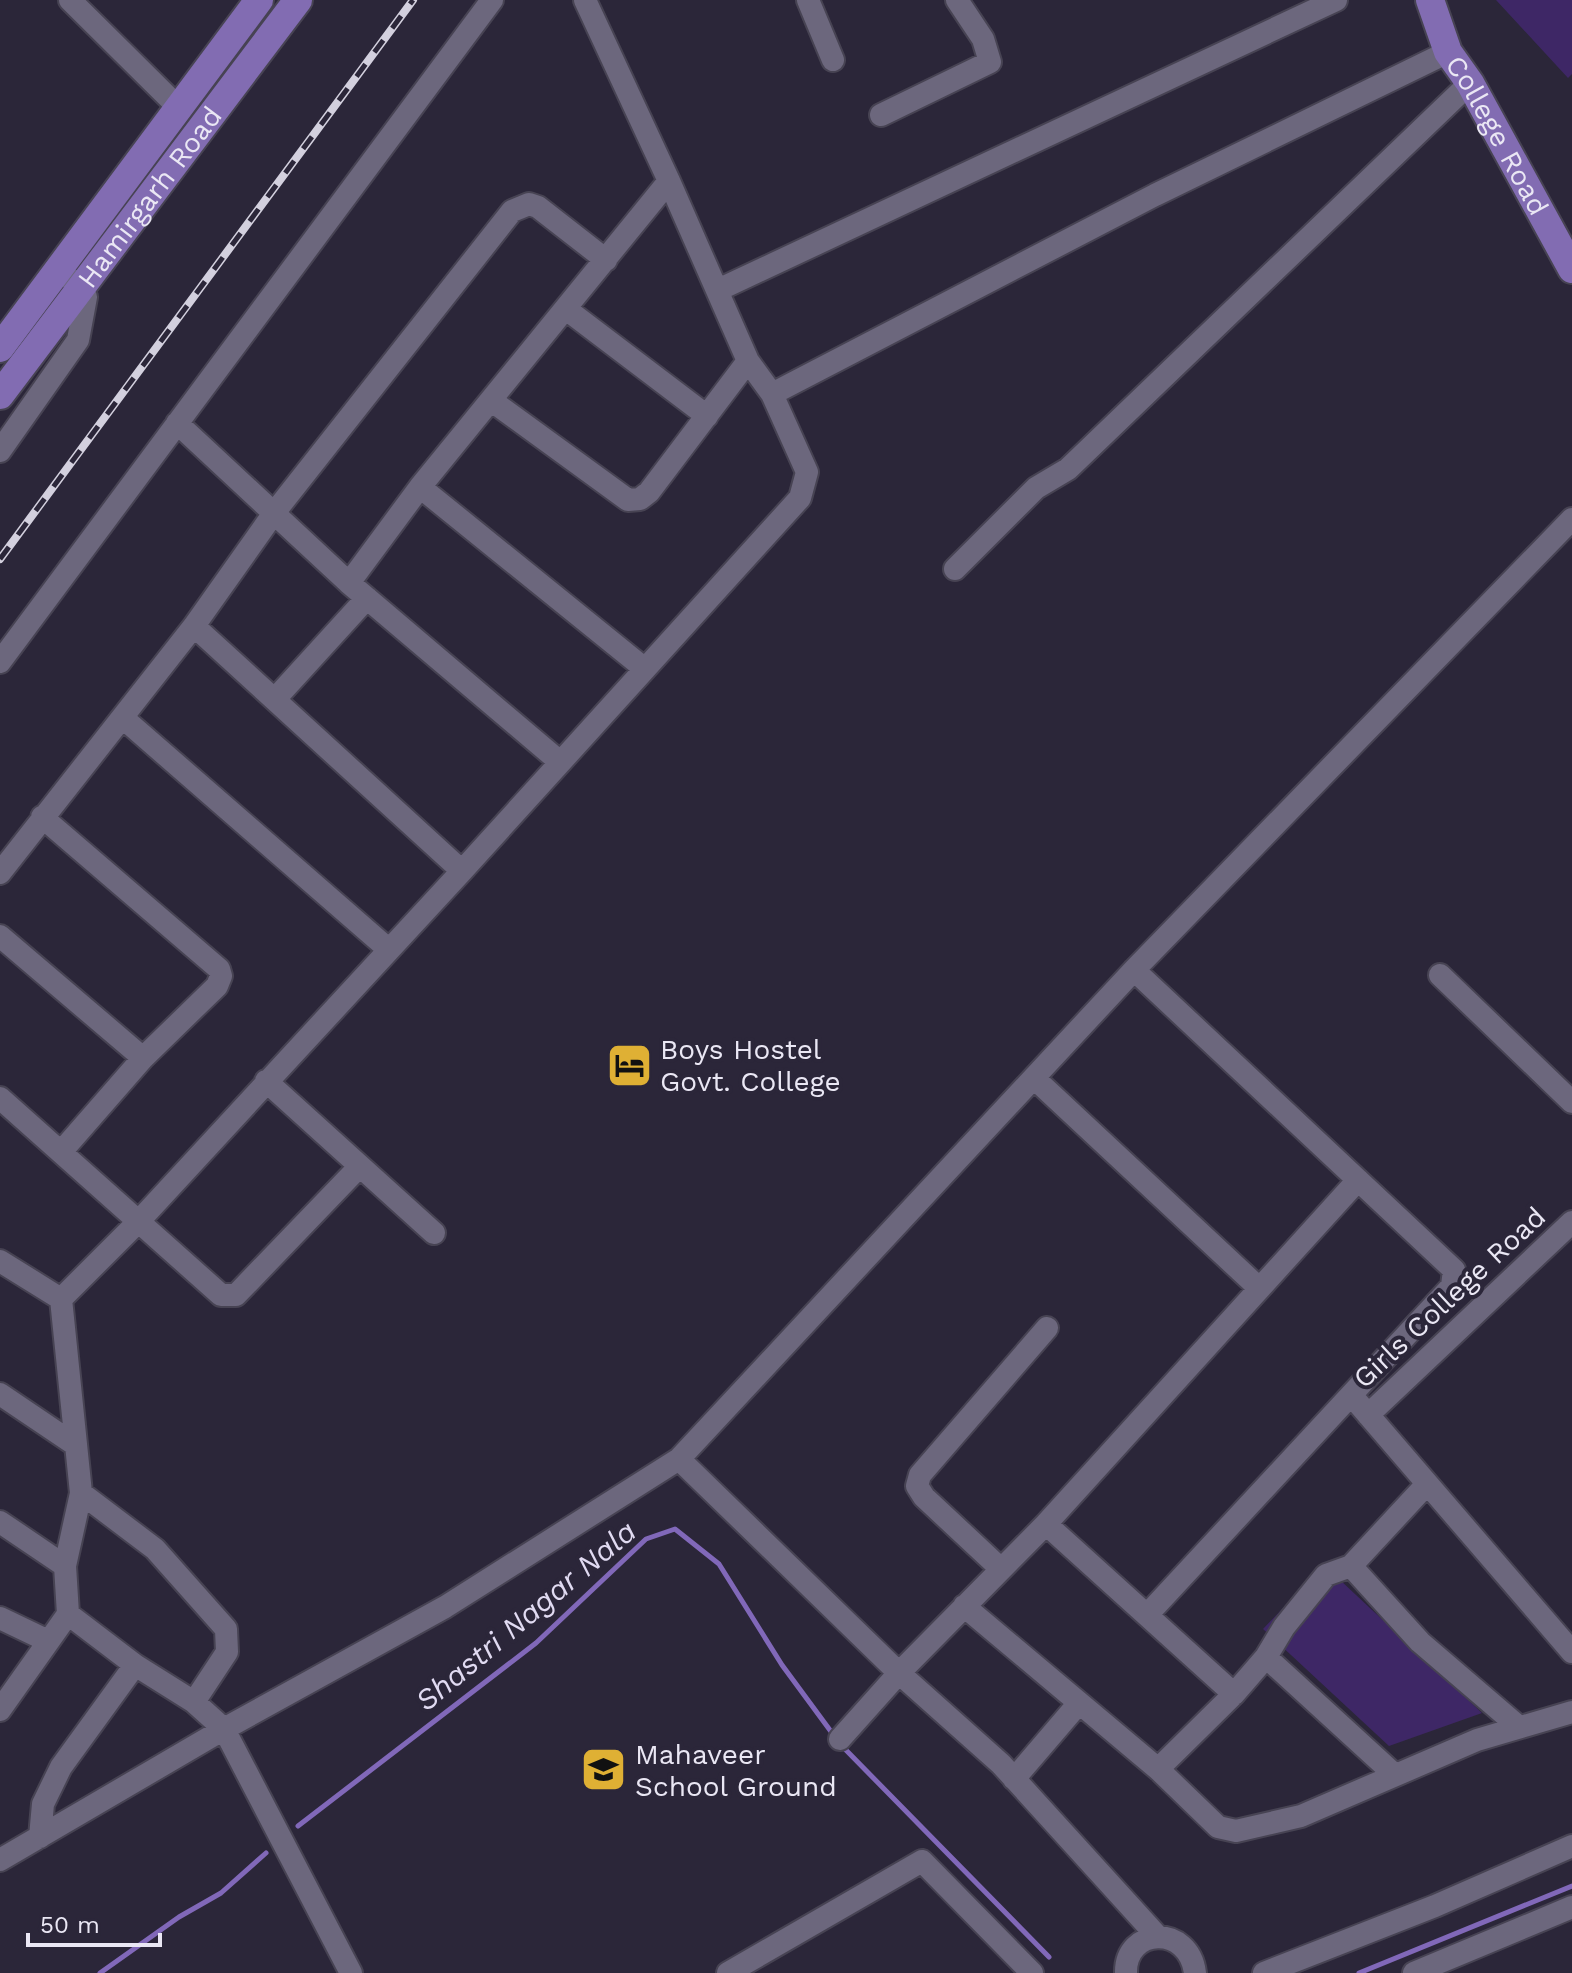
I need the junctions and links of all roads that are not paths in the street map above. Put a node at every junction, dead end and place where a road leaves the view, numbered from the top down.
1 (70, 0) edge
2 (259, 0) edge
3 (298, 0) edge
4 (492, 0) edge
5 (585, 0) edge
6 (808, 0) edge
7 (957, 0) edge
8 (1336, 0) edge
9 (1430, 0) edge
10 (1448, 52) junction
11 (833, 60) dead end
12 (1470, 83) junction
13 (178, 107) junction
14 (881, 115) dead end
15 (669, 181) junction
16 (606, 260) junction
17 (1572, 269) edge
18 (69, 278) junction
19 (718, 290) junction
20 (566, 309) junction
21 (0, 348) edge
22 (748, 361) junction
23 (772, 394) junction
24 (0, 395) edge
25 (492, 401) junction
26 (707, 416) junction
27 (177, 423) junction
28 (0, 451) edge
29 (420, 487) junction
30 (274, 513) junction
31 (1572, 519) edge
32 (955, 569) dead end
33 (349, 583) junction
34 (367, 598) junction
35 (194, 626) junction
36 (0, 662) edge
37 (645, 669) junction
38 (275, 699) junction
39 (123, 718) junction
40 (560, 762) junction
41 (42, 817) junction
42 (462, 871) junction
43 (0, 873) edge
44 (0, 936) edge
45 (387, 948) junction
46 (1134, 970) junction
47 (1440, 975) dead end
48 (143, 1058) junction
49 (1034, 1078) junction
50 (266, 1081) junction
51 (0, 1098) edge
52 (1572, 1102) edge
53 (61, 1152) junction
54 (360, 1166) junction
55 (1358, 1180) junction
56 (139, 1221) junction
57 (1572, 1222) edge
58 (434, 1233) dead end
59 (0, 1261) edge
60 (1259, 1288) junction
61 (61, 1299) junction
62 (1047, 1328) dead end
63 (0, 1394) edge
64 (1352, 1396) junction
65 (1368, 1415) junction
66 (74, 1444) junction
67 (679, 1459) junction
68 (1427, 1484) junction
69 (81, 1493) junction
70 (0, 1522) edge
71 (1046, 1524) junction
72 (65, 1566) junction
73 (1351, 1566) junction
74 (1001, 1569) junction
75 (964, 1606) junction
76 (68, 1614) junction
77 (1147, 1615) junction
78 (0, 1618) edge
79 (48, 1641) junction
80 (1572, 1652) edge
81 (1266, 1657) junction
82 (135, 1665) junction
83 (899, 1673) junction
84 (1234, 1694) junction
85 (194, 1702) junction
86 (1079, 1703) junction
87 (0, 1710) edge
88 (1572, 1712) edge
89 (1519, 1727) junction
90 (224, 1729) junction
91 (840, 1739) dead end
92 (1158, 1769) junction
93 (1395, 1775) junction
94 (1014, 1779) junction
95 (40, 1837) junction
96 (1572, 1846) edge
97 (0, 1860) edge
98 (1572, 1907) edge
99 (1158, 1937) junction
100 (1430, 1970) edge
101 (351, 1973) edge
102 (728, 1973) edge
103 (1032, 1973) edge
104 (1126, 1973) edge
105 (1195, 1973) edge
106 (1264, 1973) edge

1 - 13 street
2 - 13 main road, Hamirgarh Road
3 - 18 main road, Hamirgarh Road
4 - 27 street
5 - 15 street
6 - 11 street
7 - 14 street
8 - 19 street
9 - 10 main road, College Road
10 - 12 main road, College Road
10 - 23 street
12 - 17 main road, College Road
12 - 32 street
13 - 18 main road, Hamirgarh Road
15 - 16 street
15 - 19 street
16 - 20 street
16 - 30 street
18 - 21 main road, Hamirgarh Road
18 - 24 main road, Hamirgarh Road
18 - 28 street
19 - 22 street
20 - 25 street
20 - 26 street
22 - 23 street
22 - 26 street
23 - 37 street
25 - 26 street
25 - 29 street
27 - 30 street
27 - 36 street
29 - 33 street
29 - 37 street
30 - 33 street
30 - 35 street
31 - 46 street
33 - 34 street
34 - 38 street
34 - 40 street
35 - 38 street
35 - 39 street
37 - 40 street
38 - 42 street
39 - 41 street
39 - 45 street
40 - 42 street
41 - 43 street
41 - 48 street
42 - 45 street
44 - 48 street
45 - 50 street
46 - 49 street
46 - 55 street
47 - 52 street
48 - 53 street
49 - 60 street
49 - 67 street
50 - 54 street
50 - 56 street
51 - 53 street
53 - 56 street
54 - 56 street
54 - 58 street
55 - 60 street
55 - 64 street
56 - 61 street
57 - 65 street, Girls College Road
59 - 61 street
60 - 71 street
61 - 66 street
62 - 74 street
63 - 66 street
64 - 65 street
64 - 77 street
65 - 68 street
66 - 69 street
67 - 83 street
67 - 90 street
68 - 73 street
68 - 80 street
69 - 72 street
69 - 85 street
70 - 72 street
71 - 74 street
71 - 77 street
72 - 76 street
73 - 81 street
73 - 89 street
74 - 75 street
75 - 83 street
75 - 86 street
76 - 79 street
76 - 82 street
77 - 84 street
78 - 79 street
79 - 87 street
81 - 84 street
81 - 93 street
82 - 85 street
82 - 95 street
83 - 91 street
83 - 94 street
84 - 92 street
85 - 90 street
86 - 92 street
86 - 94 street
88 - 89 street
89 - 93 street
90 - 95 street
90 - 101 street
92 - 93 street
94 - 99 street
95 - 97 street
96 - 106 street
98 - 100 street
99 - 104 street
99 - 105 street
102 - 103 street

